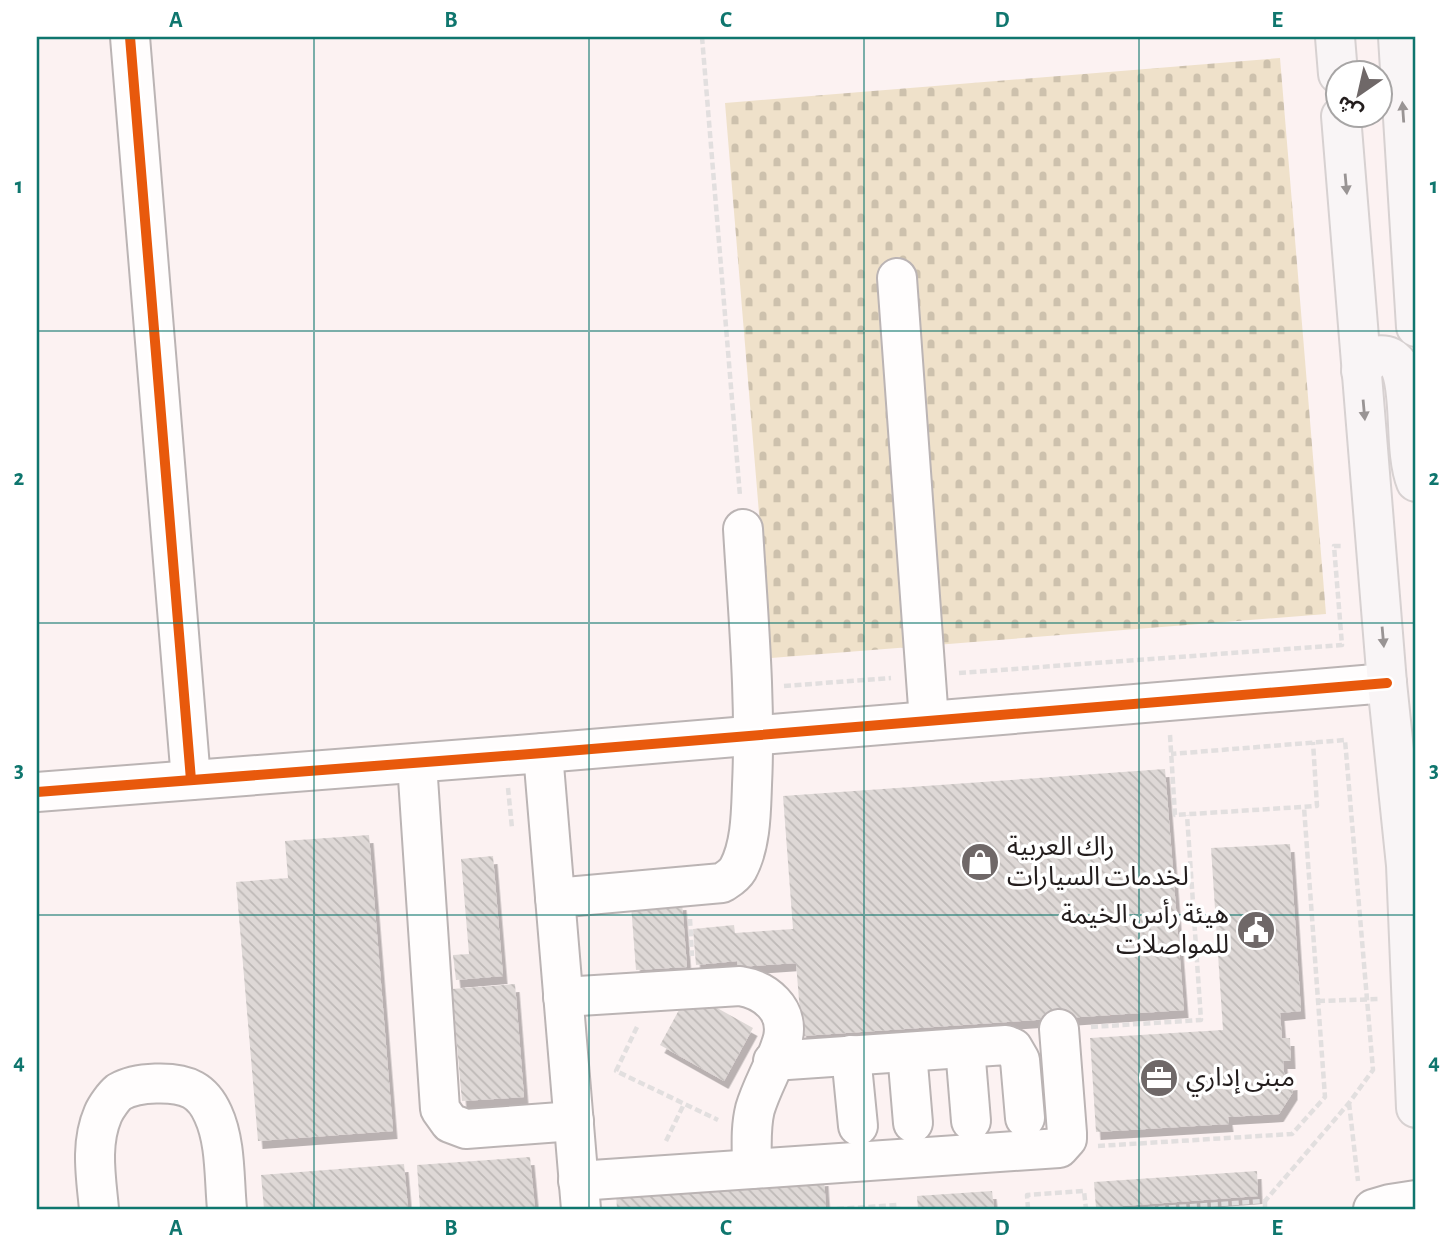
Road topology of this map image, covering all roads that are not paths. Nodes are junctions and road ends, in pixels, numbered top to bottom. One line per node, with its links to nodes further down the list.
1 (130, 37): 16 (street)
2 (1335, 37): 4 (main road)
3 (1398, 37): 7 (main road, one-way to 3)
4 (1337, 60)
5 (1342, 130): 8 (main road, one-way to 8)
6 (897, 278): 12 (street)
7 (1416, 327)
8 (1361, 371): 9 (main road); 11 (main road, one-way to 11)
9 (1416, 482)
10 (743, 529): 13 (street)
11 (1387, 683): 12 (street); 25 (main road)
12 (929, 721): 13 (street)
13 (753, 736): 14 (street); 18 (street)
14 (543, 753): 15 (street); 18 (street)
15 (417, 763): 16 (street); 27 (street)
16 (191, 780): 17 (street)
17 (37, 792)
18 (555, 898): 19 (street)
19 (563, 997): 24 (street); 27 (street)
20 (1059, 1029): 31 (street)
21 (965, 1048): 22 (street); 26 (street); 28 (street)
22 (907, 1052): 23 (street); 29 (street)
23 (852, 1055): 24 (street); 30 (street)
24 (774, 1061): 31 (street)
25 (1416, 1108)
26 (1025, 1118)
27 (573, 1121): 32 (street)
28 (971, 1121)
29 (912, 1124)
30 (858, 1126)
31 (752, 1153): 32 (street)
32 (580, 1195)
33 (1365, 1196): 34 (street)
34 (1416, 1200)
35 (99, 1209): 36 (street)
36 (226, 1209)

